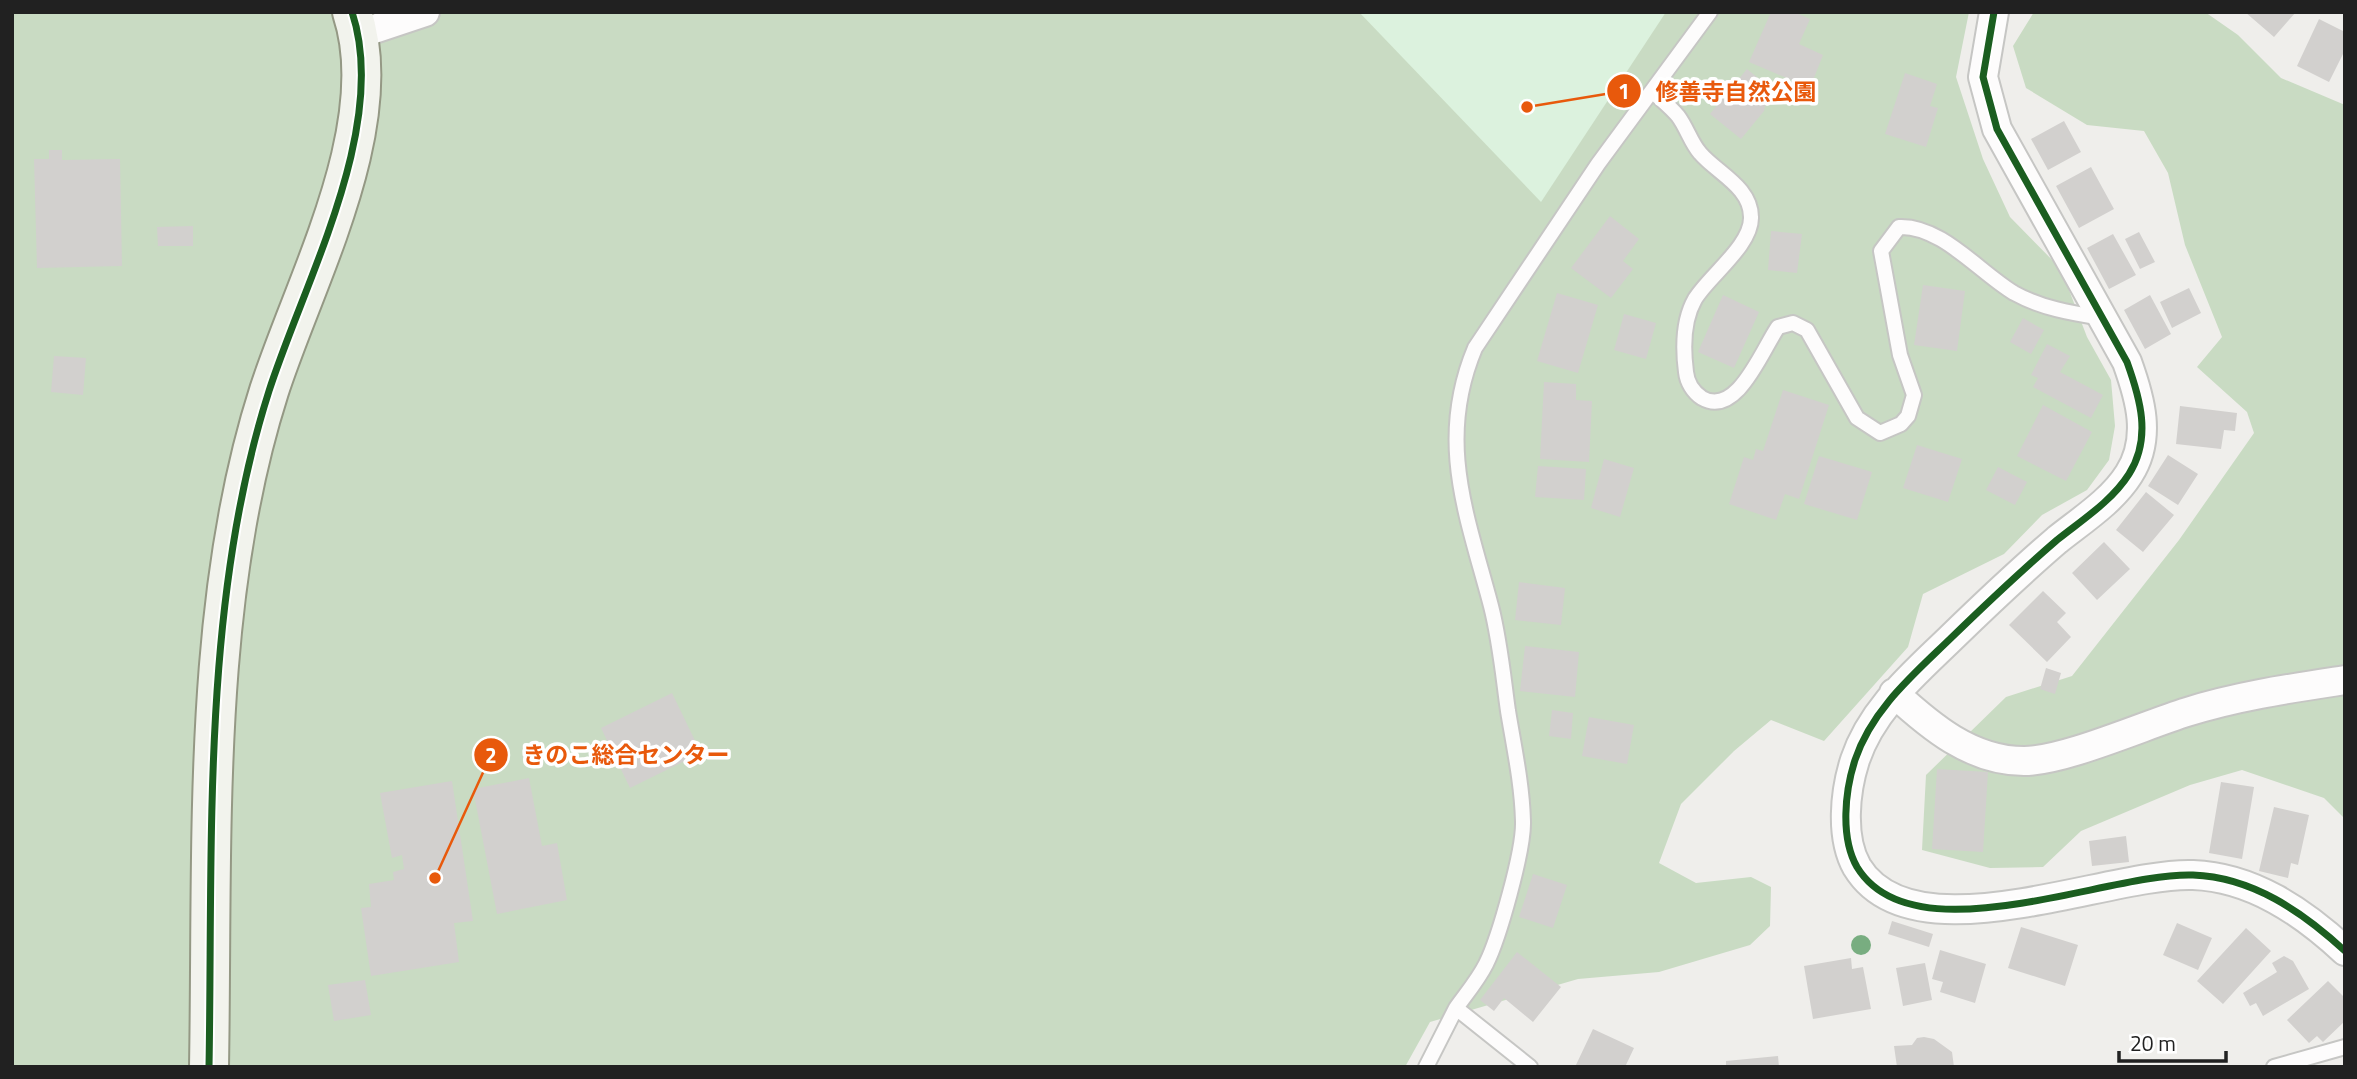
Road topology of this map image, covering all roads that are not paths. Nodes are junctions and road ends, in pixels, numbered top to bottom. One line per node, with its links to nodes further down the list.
1 (425, 12): 4 (street)
2 (1710, 12): 5 (lane)
3 (1994, 12): 6 (street)
4 (355, 23): 12 (street)
5 (1651, 91): 6 (lane); 10 (lane)
6 (2102, 318): 8 (street)
7 (2345, 680): 8 (street)
8 (1894, 693): 9 (street)
9 (2342, 947)
10 (1456, 1008): 13 (lane); 14 (lane)
11 (2345, 1047): 15 (lane)
12 (209, 1067)
13 (1426, 1067)
14 (1530, 1067)
15 (2274, 1067)

